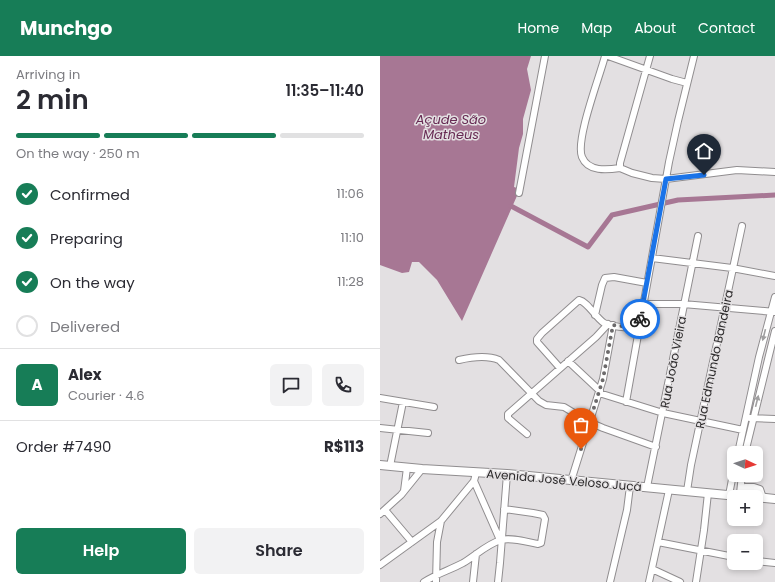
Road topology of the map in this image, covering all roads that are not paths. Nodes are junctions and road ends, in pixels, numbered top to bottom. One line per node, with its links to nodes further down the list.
1 (545, 56): 10 (street)
2 (606, 56): 5 (street); 7 (street)
3 (650, 56): 5 (street)
4 (694, 56): 6 (street)
5 (646, 70): 6 (street); 7 (street)
6 (687, 83): 9 (street)
7 (620, 168): 9 (street)
8 (775, 172): 9 (street)
9 (666, 179): 13 (street)
10 (519, 193)
11 (742, 226): 15 (street, Rua Edmundo Bandeira)
12 (698, 236): 14 (street, Rua João Vieira)
13 (652, 258): 14 (street); 17 (street)
14 (692, 264): 15 (street); 20 (street, Rua João Vieira)
15 (732, 268): 16 (street); 21 (street, Rua Edmundo Bandeira)
16 (775, 276)
17 (647, 283): 19 (street); 23 (street)
18 (775, 297): 22 (street)
19 (644, 304): 20 (street); 25 (street)
20 (683, 304): 21 (street); 37 (street, Rua João Vieira)
21 (724, 307): 22 (street); 41 (street, Rua Edmundo Bandeira)
22 (773, 312): 38 (street, one-way to 38)
23 (595, 315): 24 (street); 30 (street)
24 (610, 325): 25 (street); 29 (street); 31 (street)
25 (638, 328): 35 (street)
26 (775, 331): 27 (street)
27 (772, 350): 38 (street, one-way to 27)
28 (459, 360): 32 (street)
29 (568, 361): 30 (street); 31 (street)
30 (560, 368): 32 (street)
31 (599, 392): 35 (street); 40 (street)
32 (531, 393): 40 (street); 46 (street)
33 (380, 398): 34 (street)
34 (403, 402): 36 (street); 43 (street)
35 (626, 402): 37 (street)
36 (434, 407)
37 (663, 413): 41 (street); 49 (street, Rua João Vieira)
38 (749, 418): 39 (street); 44 (street); 48 (street)
39 (775, 419)
40 (589, 422): 49 (street); 56 (street)
41 (701, 422): 44 (street); 63 (street, Rua Edmundo Bandeira)
42 (380, 428): 43 (street)
43 (397, 430): 45 (street); 51 (street)
44 (743, 430): 47 (street)
45 (428, 433)
46 (527, 434)
47 (740, 446)
48 (745, 446)
49 (656, 447): 58 (street, Rua João Vieira)
50 (380, 466): 51 (main road, Avenida José Veloso Jucá)
51 (390, 466): 52 (main road, Avenida José Veloso Jucá)
52 (407, 468): 53 (main road, Avenida José Veloso Jucá); 62 (street)
53 (422, 470): 55 (main road, Avenida José Veloso Jucá); 62 (street)
54 (507, 474): 55 (main road, Avenida José Veloso Jucá); 56 (main road, Avenida José Veloso Jucá); 68 (street)
55 (475, 477): 70 (street); 71 (street)
56 (571, 481): 57 (main road, Avenida José Veloso Jucá)
57 (630, 486): 58 (main road, Avenida José Veloso Jucá); 86 (street)
58 (647, 488): 59 (main road, Avenida José Veloso Jucá)
59 (669, 490): 63 (main road, Avenida José Veloso Jucá); 73 (street)
60 (743, 490): 61 (street)
61 (760, 490)
62 (404, 491): 69 (street)
63 (687, 491): 64 (main road, Avenida José Veloso Jucá)
64 (708, 493): 65 (main road, Avenida José Veloso Jucá); 74 (street)
65 (727, 495)
66 (763, 498): 67 (main road)
67 (775, 499)
68 (504, 509): 71 (street); 71 (street)
69 (382, 512): 72 (street)
70 (441, 521): 72 (street); 81 (street)
71 (501, 540): 75 (street); 85 (street)
72 (412, 542): 79 (street)
73 (658, 542): 74 (street); 80 (street)
74 (701, 550): 76 (street); 89 (street)
75 (476, 554): 81 (street); 84 (street)
76 (727, 556)
77 (763, 562): 78 (street)
78 (775, 564)
79 (380, 565)
80 (652, 569): 87 (street); 88 (street)
81 (436, 574): 82 (street); 83 (street)
82 (424, 582)
83 (436, 582)
84 (473, 582)
85 (498, 582)
86 (610, 582)
87 (649, 582)
88 (680, 582)
89 (696, 582)

